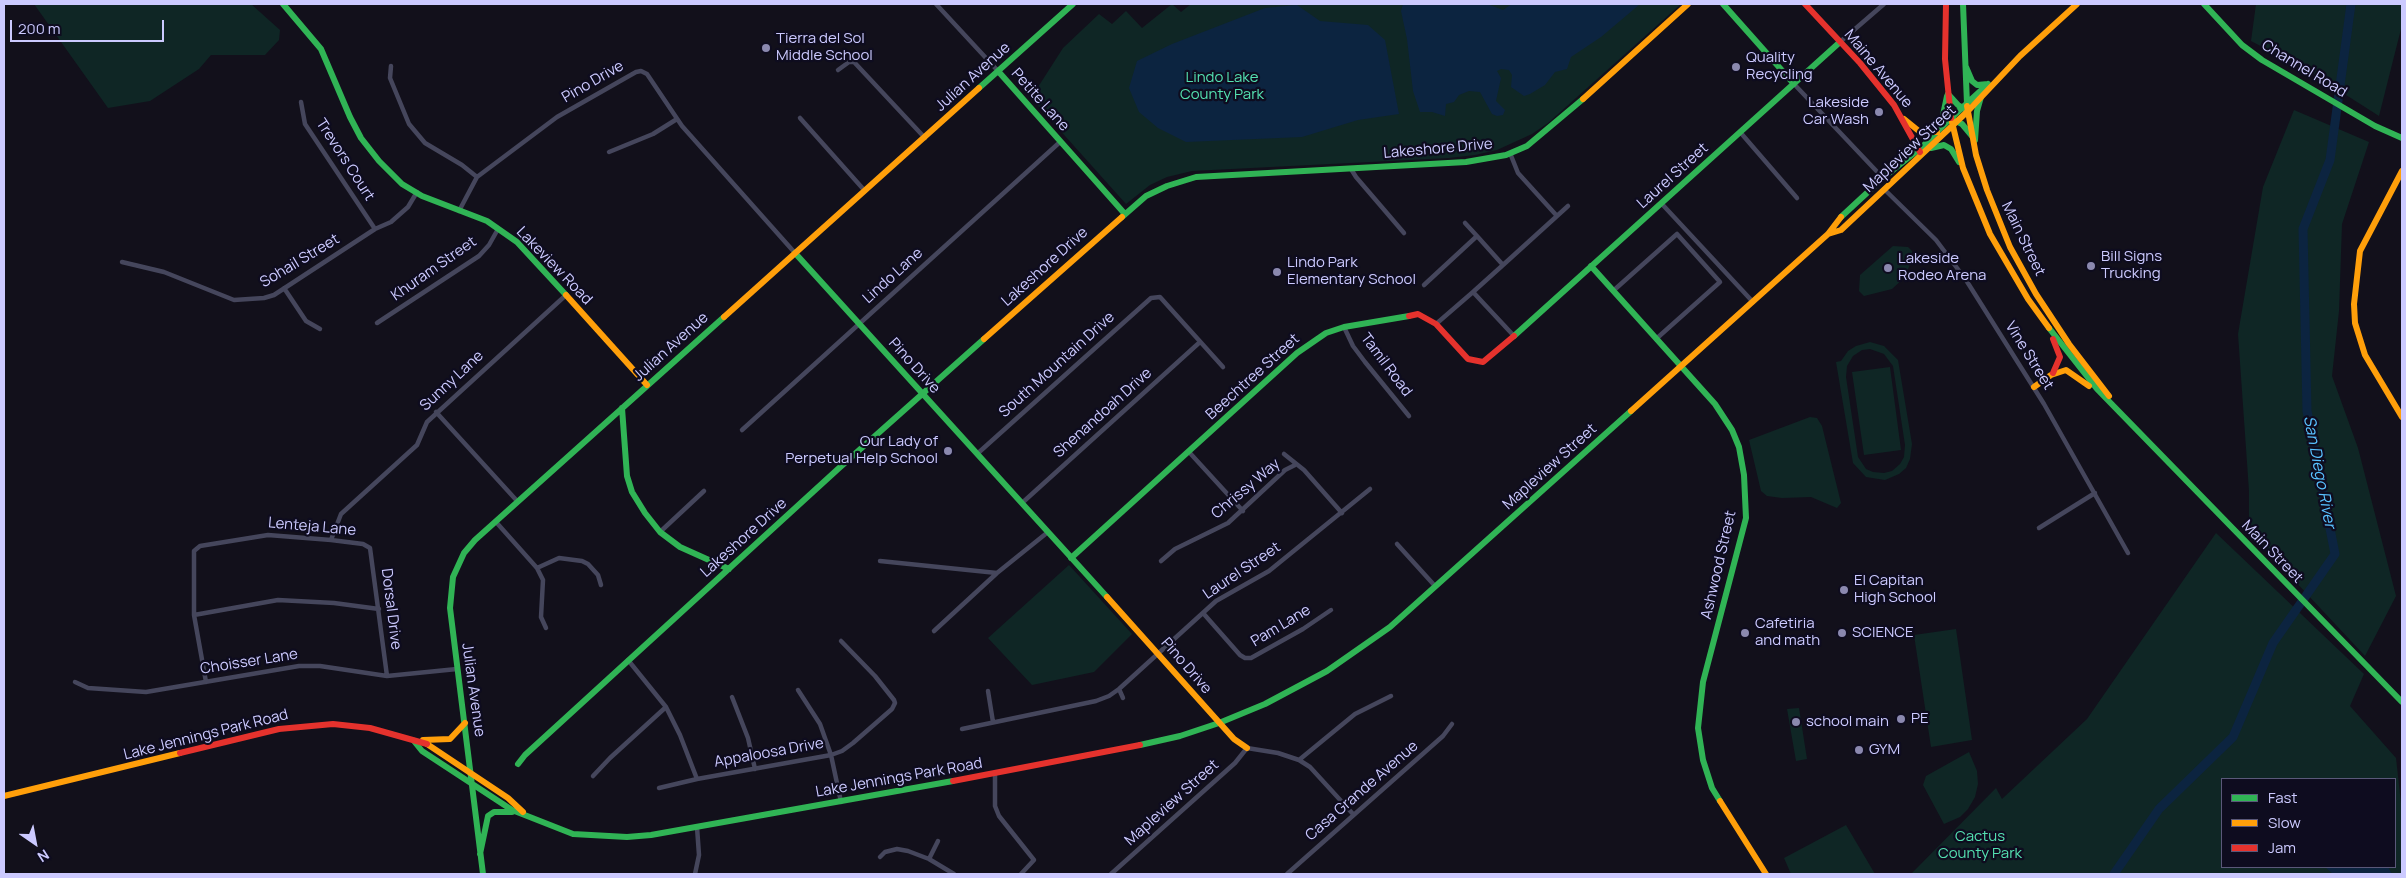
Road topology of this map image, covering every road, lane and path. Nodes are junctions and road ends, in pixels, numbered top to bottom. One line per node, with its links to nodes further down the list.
1 (283, 4): 46 (main road, Lakeview Road)
2 (936, 4): 16 (street, Petite Lane)
3 (1073, 4): 16 (main road, Julian Avenue)
4 (1688, 4): 37 (main road, Lakeshore Drive)
5 (1723, 4): 18 (main road)
6 (1806, 4): 12 (main road, Maine Avenue)
7 (1884, 4): 12 (street, Laurel Street)
8 (1946, 4): 20 (main road, Main Street)
9 (1963, 4): 13 (main road, Main Street)
10 (2077, 4): 17 (main road, Mapleview Street)
11 (2204, 4): 31 (main road, Channel Road)
12 (1840, 42): 18 (main road, Laurel Street); 26 (main road, Maine Avenue)
13 (1964, 60): 19 (main road); 23 (main road, Main Street)
14 (391, 66): 42 (street)
15 (838, 70): 30 (street)
16 (998, 71): 30 (main road, Julian Avenue); 33 (main road, Petite Lane)
17 (2003, 73): 19 (main road, Mapleview Street); 21 (main road, Mapleview Street)
18 (1794, 84): 29 (main road, Laurel Street); 43 (street)
19 (1988, 84): 23 (main road, Mapleview Street)
20 (1948, 94): 23 (main road); 27 (main road, Main Street); 28 (main road)
21 (1981, 97): 23 (main road, Mapleview Street); 32 (main road)
22 (301, 102): 55 (street, Trevors Court)
23 (1966, 108): 27 (main road, Mapleview Street); 32 (main road, Main Street)
24 (800, 118): 45 (street)
25 (677, 119): 36 (street); 42 (street, Pino Drive); 59 (street, Pino Drive)
26 (1904, 119): 28 (main road); 34 (main road, Maine Avenue)
27 (1954, 122): 28 (main road, Mapleview Street); 32 (main road); 35 (main road, Mapleview Street); 39 (main road, Main Street)
28 (1938, 131): 34 (main road, Mapleview Street)
29 (1740, 132): 47 (street); 48 (main road, Laurel Street)
30 (925, 138): 45 (main road, Julian Avenue)
31 (2402, 138)
32 (1974, 140): 89 (main road, Main Street)
33 (1060, 142): 51 (main road, Petite Lane); 70 (street, Lindo Lane)
34 (1918, 148): 38 (main road, Maine Avenue); 43 (main road, Mapleview Street)
35 (1927, 150): 38 (main road, Mapleview Street); 39 (main road)
36 (609, 152)
37 (1510, 153): 40 (main road, Lakeshore Drive); 52 (street)
38 (1921, 156): 44 (main road, Mapleview Street)
39 (1963, 168): 72 (main road, Main Street)
40 (1351, 169): 51 (main road, Lakeshore Drive); 56 (street)
41 (2402, 171): 88 (main road)
42 (477, 177): 50 (street, Pino Drive)
43 (1883, 178): 57 (main road, Mapleview Street)
44 (1885, 190): 57 (main road, Mapleview Street); 83 (street, Vine Street)
45 (865, 191): 59 (main road, Julian Avenue)
46 (417, 192): 50 (main road, Lakeview Road); 55 (street, Sohail Street)
47 (1797, 198)
48 (1662, 203): 62 (main road, Laurel Street); 68 (street)
49 (1568, 206): 52 (street)
50 (458, 211): 54 (main road, Lakeview Road)
51 (1124, 213): 84 (main road, Lakeshore Drive)
52 (1557, 216): 61 (street)
53 (1465, 223): 58 (street)
54 (498, 228): 67 (main road, Lakeview Road); 69 (street, Khuram Street)
55 (375, 229): 64 (street, Sohail Street)
56 (1404, 233)
57 (1828, 234): 68 (main road, Mapleview Street)
58 (1477, 236): 61 (street); 63 (street)
59 (795, 253): 70 (main road, Pino Drive); 82 (main road, Julian Avenue)
60 (122, 262): 64 (street, Sohail Street)
61 (1503, 265): 65 (street)
62 (1591, 266): 66 (main road, Ashwood Street); 75 (main road, Laurel Street)
63 (1424, 285)
64 (284, 288): 74 (street)
65 (1473, 292): 71 (street); 75 (street)
66 (1613, 292): 76 (main road, Ashwood Street); 76 (street)
67 (566, 294): 82 (main road, Lakeview Road); 86 (street, Sunny Lane)
68 (1753, 302): 79 (main road, Mapleview Street)
69 (377, 323)
70 (859, 324): 84 (main road, Pino Drive); 90 (street, Lindo Lane)
71 (1436, 324): 73 (main road, Beechtree Street); 78 (main road, Beechtree Street)
72 (2047, 326): 81 (main road); 89 (main road, Main Street)
73 (1344, 327): 87 (street, Tamil Road); 91 (main road, Beechtree Street)
74 (320, 329)
75 (1514, 336): 78 (main road, Laurel Street)
76 (1656, 339): 79 (main road, Ashwood Street)
77 (1200, 342): 80 (street); 92 (street, South Mountain Drive); 99 (street, Shenandoah Drive)
78 (1477, 362)
79 (1680, 366): 117 (main road, Mapleview Street); 172 (main road, Ashwood Street)
80 (1223, 367)
81 (2051, 375): 83 (main road); 89 (main road)
82 (647, 385): 85 (main road, Julian Avenue)
83 (2034, 387): 97 (street, Vine Street)
84 (922, 394): 92 (main road, Pino Drive); 114 (main road, Lakeshore Drive)
85 (622, 408): 98 (main road, Julian Avenue); 104 (main road)
86 (436, 412): 98 (street); 106 (street, Sunny Lane)
87 (1409, 416)
88 (2402, 417)
89 (2126, 418): 138 (main road, Main Street)
90 (742, 430)
91 (1189, 452): 100 (street); 110 (main road, Beechtree Street)
92 (977, 454): 99 (main road, Pino Drive)
93 (1284, 454): 94 (street)
94 (1295, 465): 100 (street, Chrissy Way); 101 (street)
95 (1370, 489): 101 (street, Laurel Street)
96 (704, 491): 104 (street)
97 (2095, 493): 103 (street); 109 (street, Vine Street)
98 (518, 502): 102 (main road, Julian Avenue)
99 (1022, 502): 105 (main road, Pino Drive)
100 (1243, 511): 112 (street, Chrissy Way)
101 (1342, 513): 120 (street, Laurel Street)
102 (496, 522): 113 (street); 127 (main road, Julian Avenue)
103 (2040, 528)
104 (660, 532): 114 (main road)
105 (1048, 532): 110 (main road, Pino Drive); 115 (street)
106 (331, 540): 108 (street, Lenteja Lane); 121 (street, Lenteja Lane)
107 (1397, 544): 117 (street)
108 (368, 547): 118 (street, Dorsal Drive)
109 (2128, 553)
110 (1071, 558): 125 (main road, Pino Drive)
111 (880, 561): 115 (street)
112 (1161, 561)
113 (537, 568): 116 (street); 122 (street)
114 (729, 569): 126 (main road, Lakeshore Drive)
115 (997, 573): 123 (street)
116 (601, 586)
117 (1435, 586): 137 (main road, Mapleview Street)
118 (379, 609): 121 (street); 128 (street, Dorsal Drive)
119 (1330, 610): 120 (street, Pam Lane)
120 (1204, 613): 125 (street, Laurel Street)
121 (194, 615): 130 (street)
122 (546, 628)
123 (934, 631)
124 (842, 641): 147 (street, Appaloosa Drive)
125 (1158, 653): 132 (street, Laurel Street); 142 (main road, Pino Drive)
126 (628, 660): 139 (street); 149 (main road, Lakeshore Drive)
127 (457, 669): 128 (street, Choisser Lane); 141 (main road, Julian Avenue)
128 (387, 676): 130 (street, Choisser Lane)
129 (75, 682): 130 (street, Choisser Lane)
130 (206, 682)
131 (798, 690): 147 (street)
132 (1119, 690): 136 (street); 140 (street, Laurel Street)
133 (988, 691): 140 (street)
134 (1391, 696): 148 (street)
135 (732, 697): 150 (street)
136 (1122, 698)
137 (1276, 699): 142 (main road, Lake Jennings Park Road)
138 (2402, 702)
139 (666, 707): 153 (street); 154 (street)
140 (993, 722): 144 (street, Laurel Street)
141 (465, 723): 145 (main road); 151 (main road, Julian Avenue)
142 (1219, 723): 146 (main road, Pino Drive); 152 (main road, Lake Jennings Park Road)
143 (1452, 724): 160 (street, Casa Grande Avenue)
144 (962, 729)
145 (414, 741): 151 (main road, Lake Jennings Park Road); 155 (main road, Lake Jennings Park Road); 157 (main road, Lake Jennings Park Road)
146 (1248, 748): 148 (street, Pino Drive); 170 (street, Mapleview Street)
147 (831, 755): 150 (street, Appaloosa Drive); 158 (street)
148 (1299, 760): 160 (street, Pino Drive)
149 (518, 764)
150 (755, 769): 154 (street, Appaloosa Drive)
151 (471, 772): 155 (main road, Julian Avenue); 159 (main road, Lake Jennings Park Road)
152 (995, 773): 158 (main road, Lake Jennings Park Road); 169 (street)
153 (593, 776)
154 (697, 779): 156 (street, Appaloosa Drive)
155 (473, 784): 159 (main road, Lake Jennings Park Road); 163 (main road, Julian Avenue)
156 (659, 788)
157 (4, 796)
158 (841, 802): 161 (main road, Lake Jennings Park Road)
159 (523, 813): 161 (main road, Lake Jennings Park Road); 163 (main road)
160 (1352, 814): 171 (street, Casa Grande Avenue)
161 (697, 827): 167 (street)
162 (938, 840): 165 (street)
163 (480, 854): 166 (main road, Julian Avenue)
164 (880, 857): 165 (street)
165 (929, 859): 168 (street)
166 (483, 874)
167 (695, 874)
168 (954, 874)
169 (1021, 874)
170 (1111, 874)
171 (1286, 874)
172 (1766, 874)

